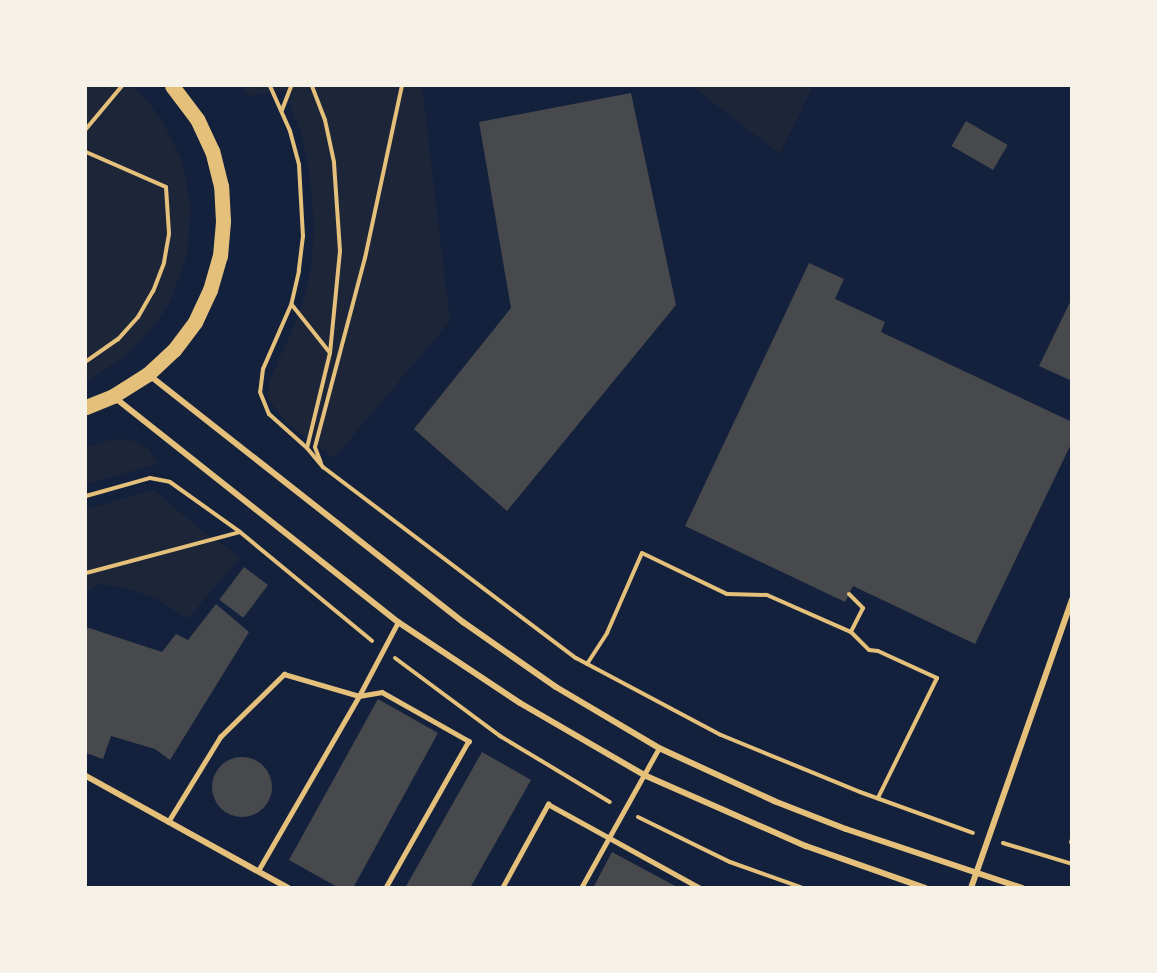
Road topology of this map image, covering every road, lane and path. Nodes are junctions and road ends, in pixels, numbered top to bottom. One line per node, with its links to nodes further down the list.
1 (122, 86): 8 (path)
2 (172, 86): 13 (main road)
3 (270, 86): 7 (path)
4 (291, 86): 7 (path)
5 (312, 86): 11 (path)
6 (402, 86): 17 (path)
7 (282, 111): 10 (path)
8 (86, 129)
9 (86, 152): 12 (path)
10 (291, 305): 11 (path); 16 (path)
11 (330, 353): 16 (path)
12 (86, 361)
13 (148, 374): 14 (main road); 28 (street)
14 (113, 396): 15 (main road); 23 (street)
15 (86, 407)
16 (307, 448): 17 (path)
17 (322, 467): 26 (path)
18 (86, 496): 19 (path)
19 (240, 532): 20 (path); 25 (path)
20 (86, 573)
21 (849, 594): 24 (path)
22 (1071, 599): 35 (street)
23 (398, 622): 25 (lane); 29 (street)
24 (851, 632): 26 (path); 31 (path)
25 (382, 649): 27 (lane); 32 (path)
26 (587, 664): 31 (path)
27 (359, 696): 33 (lane); 37 (lane); 41 (lane)
28 (659, 748): 29 (lane); 38 (street)
29 (644, 775): 32 (lane); 46 (street)
30 (86, 776): 33 (street)
31 (878, 798): 35 (path)
32 (624, 810): 34 (lane); 39 (path)
33 (168, 822): 37 (street)
34 (608, 838): 42 (lane); 43 (lane); 44 (lane)
35 (989, 838): 36 (path); 38 (street)
36 (1071, 864)
37 (258, 871): 40 (street)
38 (976, 872): 47 (street); 48 (street)
39 (793, 886): 45 (path)
40 (288, 888)
41 (386, 888)
42 (502, 888)
43 (581, 888)
44 (700, 888)
45 (803, 888)
46 (925, 888)
47 (971, 888)
48 (1022, 888)

